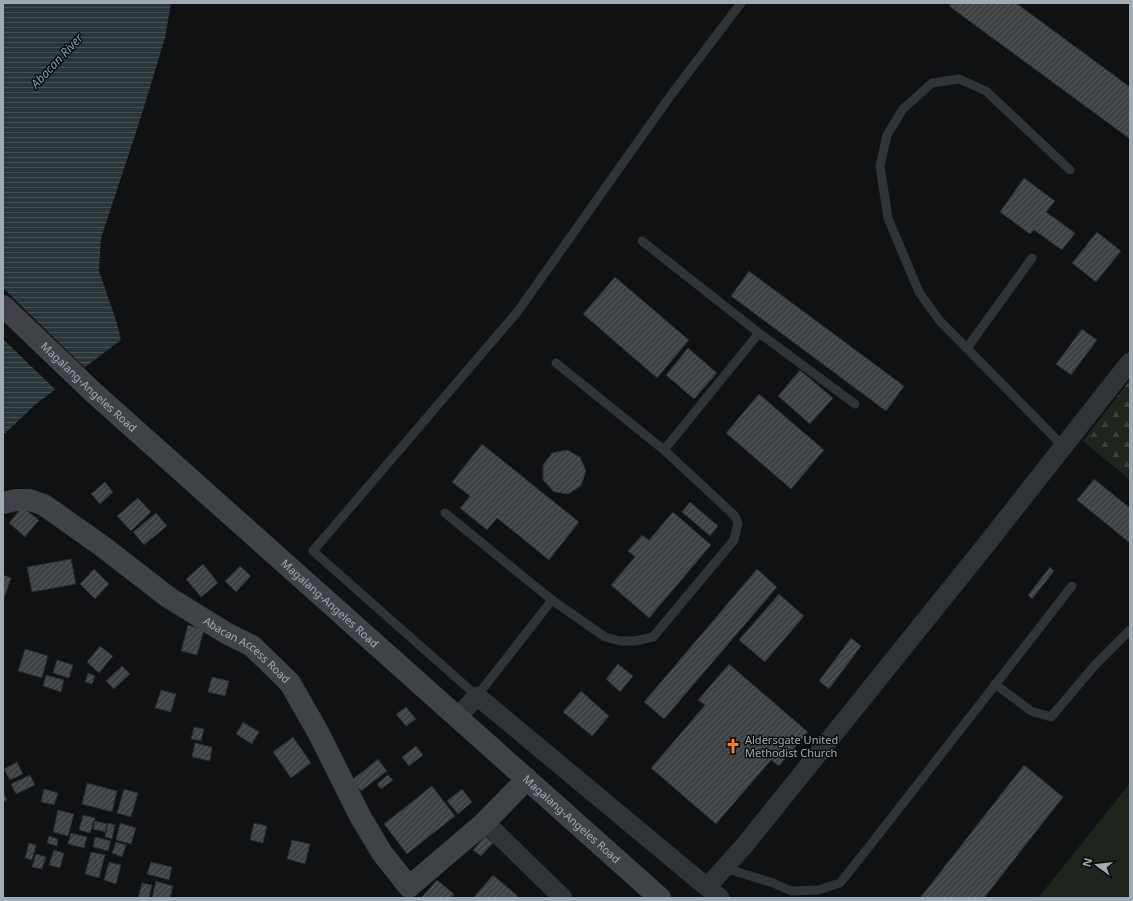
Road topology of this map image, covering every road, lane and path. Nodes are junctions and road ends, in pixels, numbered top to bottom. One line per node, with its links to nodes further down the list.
1 (741, 3): 19 (lane)
2 (1070, 170): 7 (lane)
3 (642, 241): 6 (lane)
4 (1032, 258): 7 (lane)
5 (3, 306): 20 (main road, Magalang-Angeles Road)
6 (759, 333): 10 (lane); 12 (lane)
7 (967, 348): 11 (lane)
8 (1130, 362): 11 (street)
9 (556, 363): 12 (lane)
10 (855, 404)
11 (1064, 446): 23 (street)
12 (664, 450): 16 (lane)
13 (3, 503): 24 (main road, Abacan Access Road)
14 (445, 513): 16 (lane)
15 (1072, 586): 18 (lane)
16 (552, 600): 19 (lane)
17 (1130, 630): 18 (lane)
18 (996, 684): 23 (lane)
19 (477, 696): 20 (street); 25 (street)
20 (458, 716): 21 (main road, Magalang-Angeles Road)
21 (527, 779): 22 (main road); 27 (main road, Magalang-Angeles Road)
22 (484, 822): 24 (main road); 26 (street)
23 (725, 868): 25 (street)
24 (406, 892)
25 (713, 892)
26 (557, 896)
27 (660, 898)

